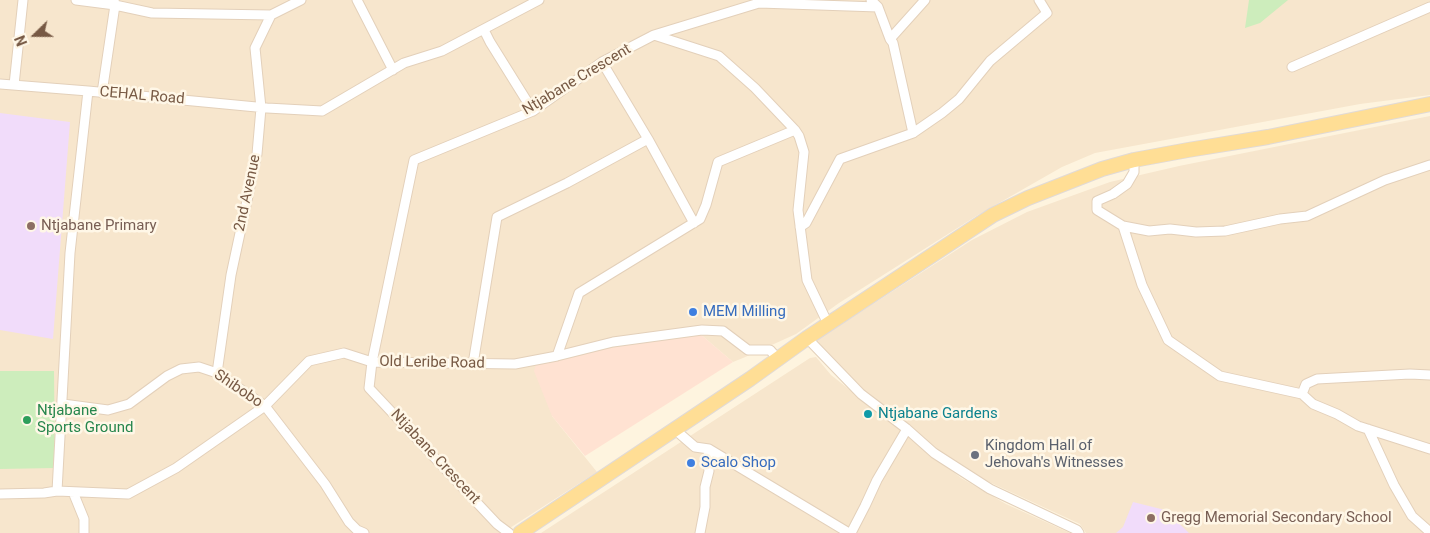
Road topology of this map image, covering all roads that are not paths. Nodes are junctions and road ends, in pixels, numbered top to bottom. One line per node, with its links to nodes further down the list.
1 (23, 0): 19 (street)
2 (76, 0): 8 (street)
3 (301, 0): 11 (street)
4 (357, 0): 17 (street)
5 (539, 0): 12 (street, CEHAL Road)
6 (925, 0): 14 (street)
7 (1039, 0): 26 (street)
8 (115, 2): 11 (street); 21 (street)
9 (874, 3): 13 (street, Ntjabane Crescent); 14 (street)
10 (1430, 7): 16 (street)
11 (271, 15): 23 (street, 2nd Avenue)
12 (484, 30): 17 (street, CEHAL Road); 24 (street)
13 (654, 35): 15 (street, Ntjabane Crescent); 25 (street)
14 (890, 39): 26 (street)
15 (602, 62): 24 (street, Ntjabane Crescent); 27 (street)
16 (1292, 67)
17 (393, 70): 23 (street, CEHAL Road)
18 (0, 84): 19 (street, CEHAL Road)
19 (14, 85): 20 (street, CEHAL Road)
20 (88, 91): 21 (street, CEHAL Road); 42 (street, CEHAL Road)
21 (102, 93): 23 (street, CEHAL Road)
22 (1430, 104): 28 (main road)
23 (262, 108): 39 (street, 2nd Avenue)
24 (533, 111): 37 (street, Ntjabane Crescent)
25 (795, 130): 30 (street); 32 (street)
26 (913, 133): 32 (street)
27 (648, 139): 30 (street); 38 (street)
28 (1134, 160): 31 (street); 33 (main road)
29 (1430, 165): 31 (street)
30 (694, 223): 35 (street)
31 (1123, 226): 41 (street)
32 (800, 227): 33 (street)
33 (828, 324): 34 (main road)
34 (807, 338): 36 (main road); 45 (street)
35 (558, 356): 36 (street, Old Leribe Road); 38 (street, Old Leribe Road)
36 (778, 358): 44 (main road)
37 (372, 362): 38 (street, Old Leribe Road); 43 (street, Old Leribe Road); 55 (street, Ntjabane Crescent)
38 (472, 364)
39 (217, 373): 42 (street, Shibobo); 43 (street, Shibobo)
40 (1430, 375): 41 (street)
41 (1302, 394): 46 (street)
42 (63, 404): 49 (street, CEHAL Road)
43 (265, 406): 50 (street, Old Leribe Road); 54 (street, Shibobo)
44 (676, 428): 47 (street); 56 (main road)
45 (907, 429): 58 (street); 59 (street)
46 (1368, 429): 48 (street); 52 (street)
47 (709, 449): 57 (street); 58 (street)
48 (1430, 450)
49 (57, 491): 50 (street, Old Leribe Road); 51 (street, Old Leribe Road)
50 (74, 492): 53 (street)
51 (0, 494)
52 (1430, 532)
53 (84, 533)
54 (364, 533)
55 (509, 533)
56 (520, 533)
57 (700, 533)
58 (850, 533)
59 (1079, 533)

